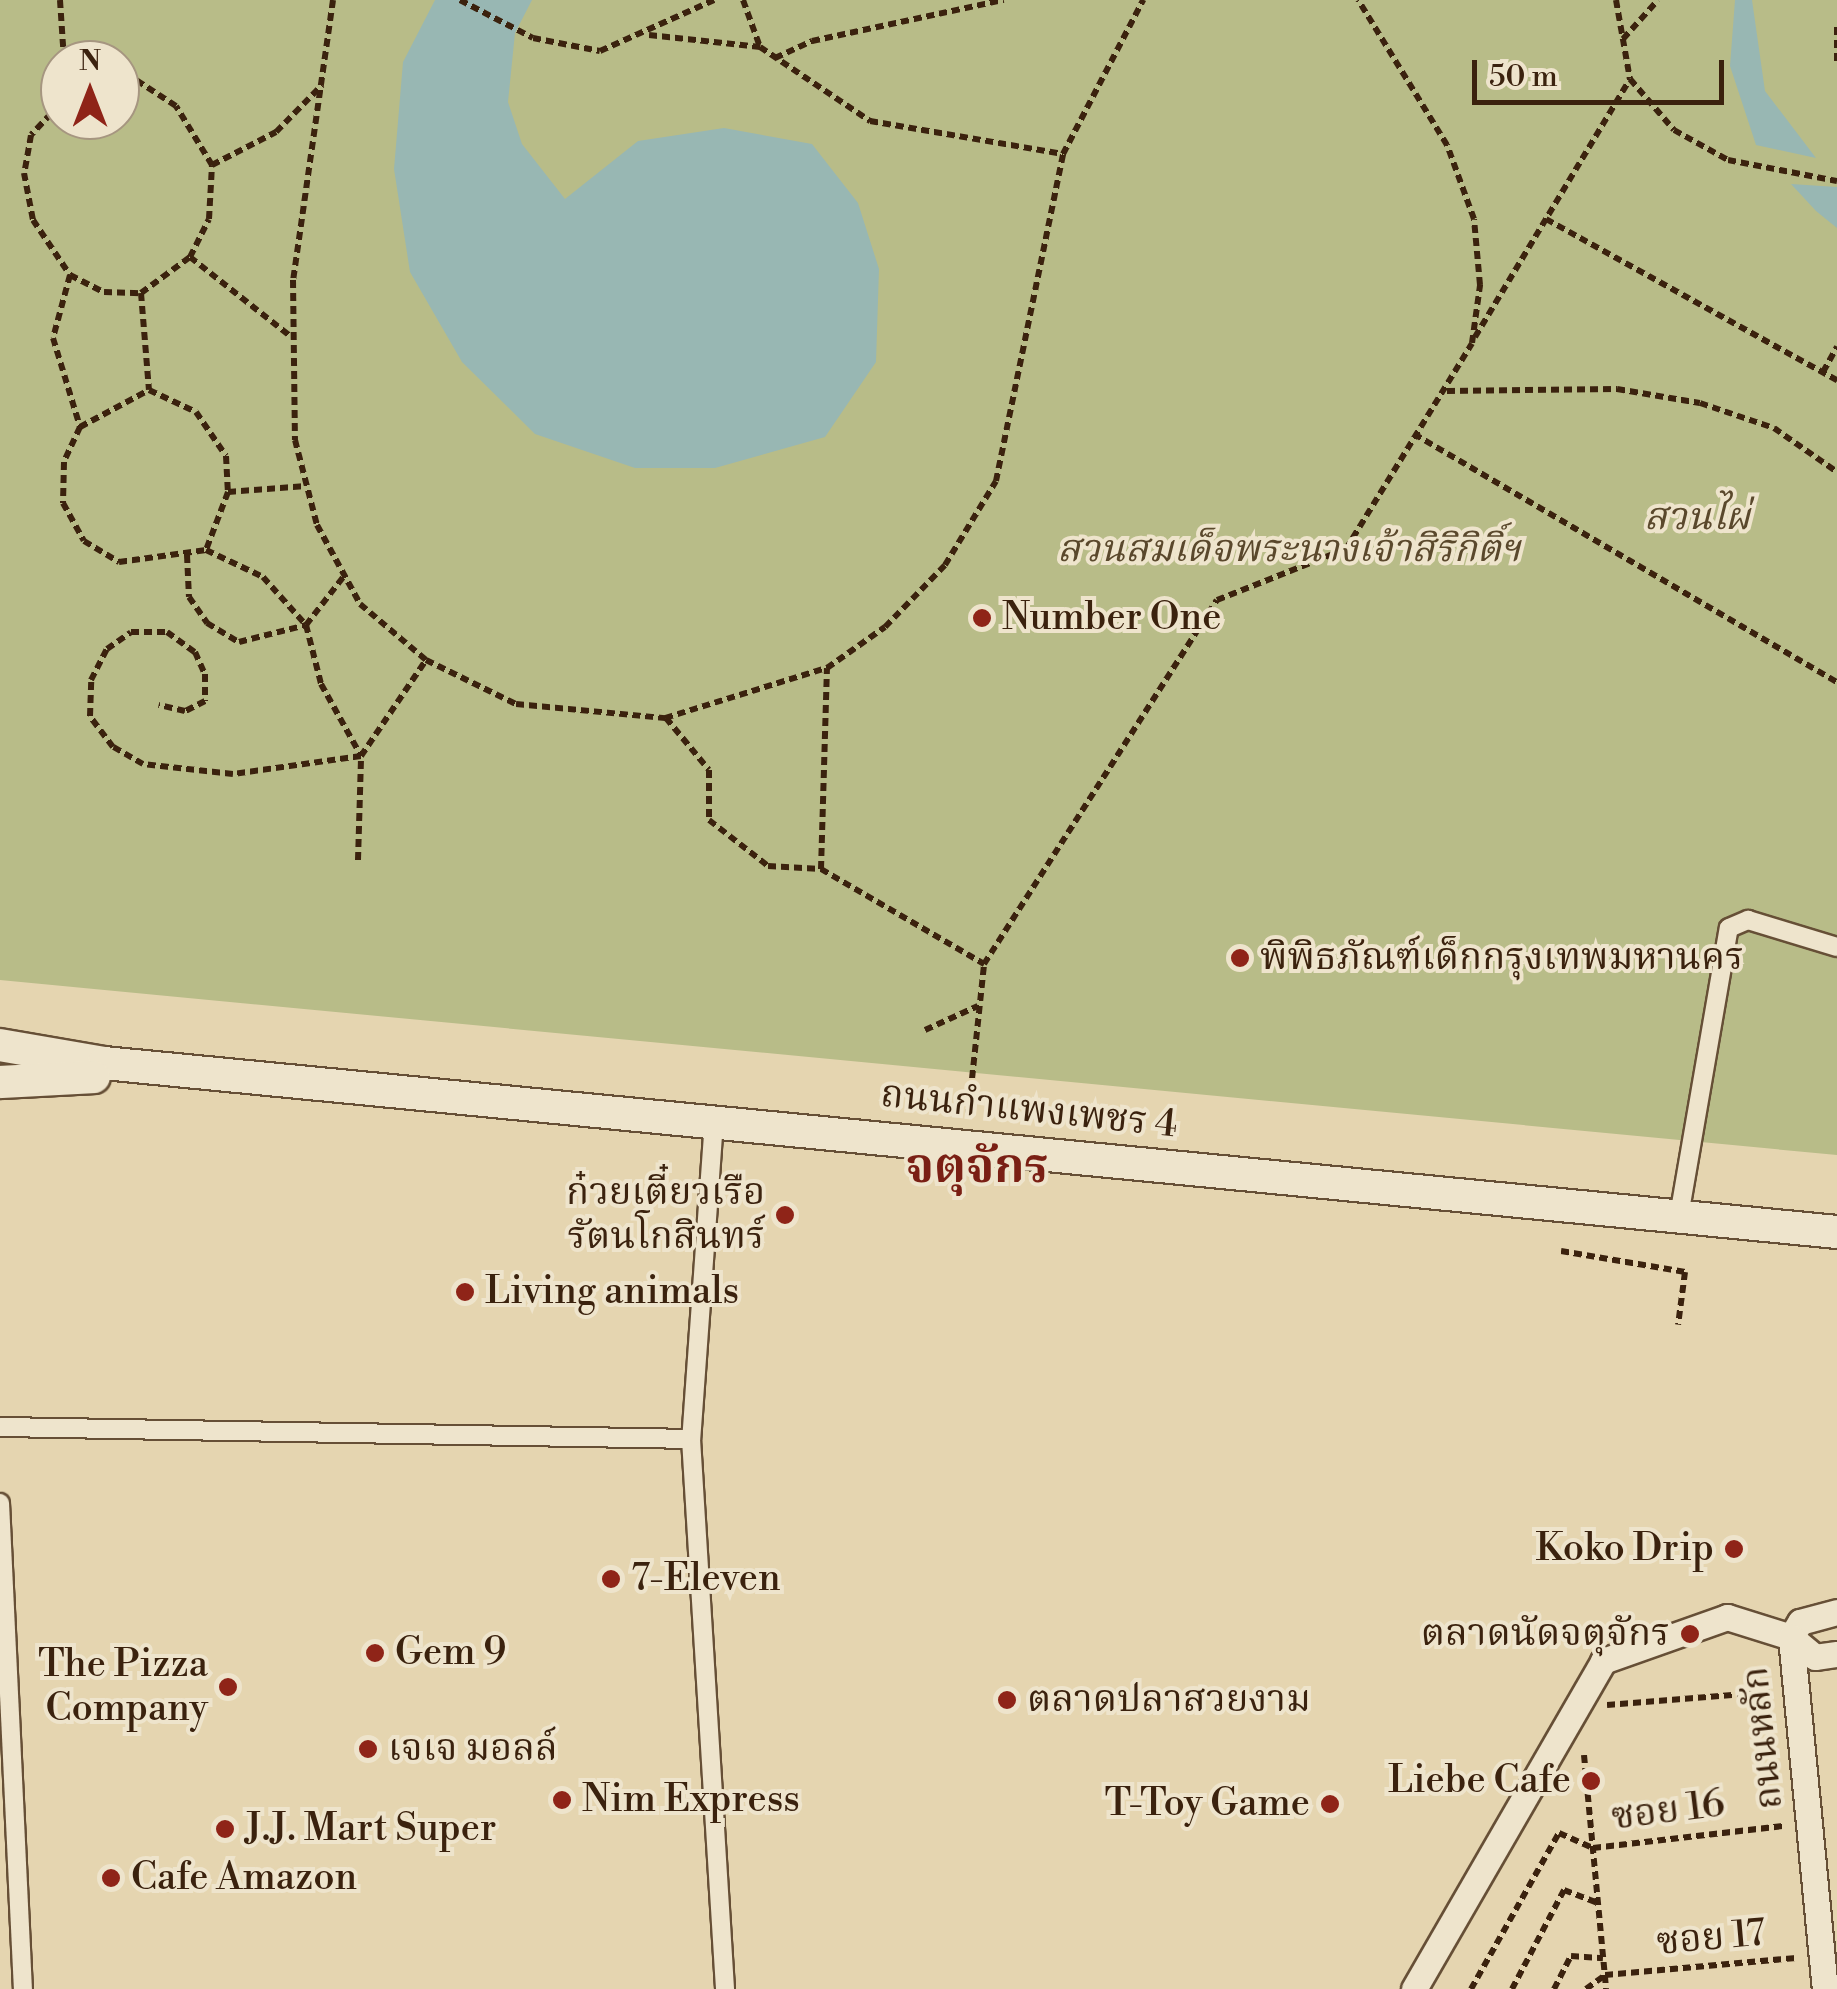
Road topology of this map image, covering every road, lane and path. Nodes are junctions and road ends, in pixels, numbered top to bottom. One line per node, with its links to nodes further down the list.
1 (60, 0): 13 (path)
2 (332, 0): 20 (path)
3 (460, 0): 12 (path)
4 (714, 0): 12 (path)
5 (743, 0): 15 (path)
6 (1004, 0): 16 (path)
7 (1143, 0): 22 (path)
8 (1358, 0): 30 (path)
9 (1616, 0): 14 (path)
10 (1658, 0): 14 (path)
11 (1837, 27): 17 (path)
12 (648, 35): 15 (path)
13 (63, 40)
14 (1622, 40): 18 (path)
15 (760, 47): 16 (path)
16 (775, 58): 22 (path)
17 (1837, 63)
18 (1630, 79): 24 (path); 25 (path)
19 (140, 83): 23 (path)
20 (323, 84): 23 (path); 29 (path)
21 (40, 125): 27 (path)
22 (1063, 154): 46 (path)
23 (212, 165): 26 (path)
24 (1837, 181)
25 (1546, 219): 30 (path); 32 (path)
26 (190, 257): 28 (path); 29 (path)
27 (70, 276): 28 (path); 36 (path)
28 (141, 293): 34 (path)
29 (291, 337): 39 (path)
30 (1472, 343): 35 (path)
31 (1837, 347): 32 (path)
32 (1823, 372): 33 (path)
33 (1837, 380)
34 (149, 390): 36 (path); 40 (path)
35 (1447, 391): 37 (path); 38 (path)
36 (80, 427): 42 (path)
37 (1414, 434): 47 (path); 54 (path)
38 (1837, 472)
39 (307, 486): 40 (path); 43 (path)
40 (228, 492): 41 (path)
41 (206, 550): 42 (path); 44 (path)
42 (187, 555): 44 (path)
43 (344, 576): 44 (path); 45 (path)
44 (306, 624): 50 (path)
45 (426, 660): 49 (path); 50 (path)
46 (827, 668): 49 (path); 52 (path)
47 (1837, 682)
48 (159, 705): 50 (path)
49 (665, 718): 52 (path)
50 (360, 756): 51 (path)
51 (358, 860)
52 (821, 869): 54 (path)
53 (1837, 947): 62 (lane)
54 (984, 964): 55 (path)
55 (980, 1006): 56 (path); 61 (path)
56 (925, 1030)
57 (0, 1045): 58 (street, ถนนกำแพงเพชร 4)
58 (213, 1073): 59 (street, ถนนกำแพงเพชร 4); 60 (street, ถนนกำแพงเพชร 4)
59 (0, 1082)
60 (714, 1120): 61 (street, ถนนกำแพงเพชร 4); 67 (lane)
61 (965, 1143): 62 (street, ถนนกำแพงเพชร 4)
62 (1679, 1216): 63 (street, ถนนกำแพงเพชร 4)
63 (1837, 1232)
64 (1562, 1251): 65 (path)
65 (1678, 1324)
66 (0, 1427): 67 (lane)
67 (692, 1438): 83 (lane)
68 (0, 1503): 69 (lane)
69 (2, 1603): 82 (lane)
70 (1837, 1612): 71 (street)
71 (1791, 1637): 72 (street); 73 (street, ถนนหลัก); 74 (street, ถนนหลัก)
72 (1837, 1654)
73 (1796, 1691): 74 (path); 76 (street, ถนนหลัก)
74 (1584, 1694): 75 (street, ถนนหลัก)
75 (1562, 1731): 77 (path); 84 (street, ถนนหลัก)
76 (1808, 1823): 77 (path, ซอย 16); 79 (street, ถนนหลัก)
77 (1593, 1848): 78 (path); 85 (path, ซอย 16)
78 (1598, 1904): 80 (path); 86 (path)
79 (1822, 1956): 81 (path, ซอย 17); 90 (street, ถนนหลัก)
80 (1603, 1958): 81 (path); 87 (path)
81 (1605, 1975): 88 (path); 89 (path)
82 (23, 1989)
83 (725, 1989)
84 (1414, 1989)
85 (1470, 1989)
86 (1512, 1989)
87 (1554, 1989)
88 (1586, 1989)
89 (1606, 1989)
90 (1824, 1989)

